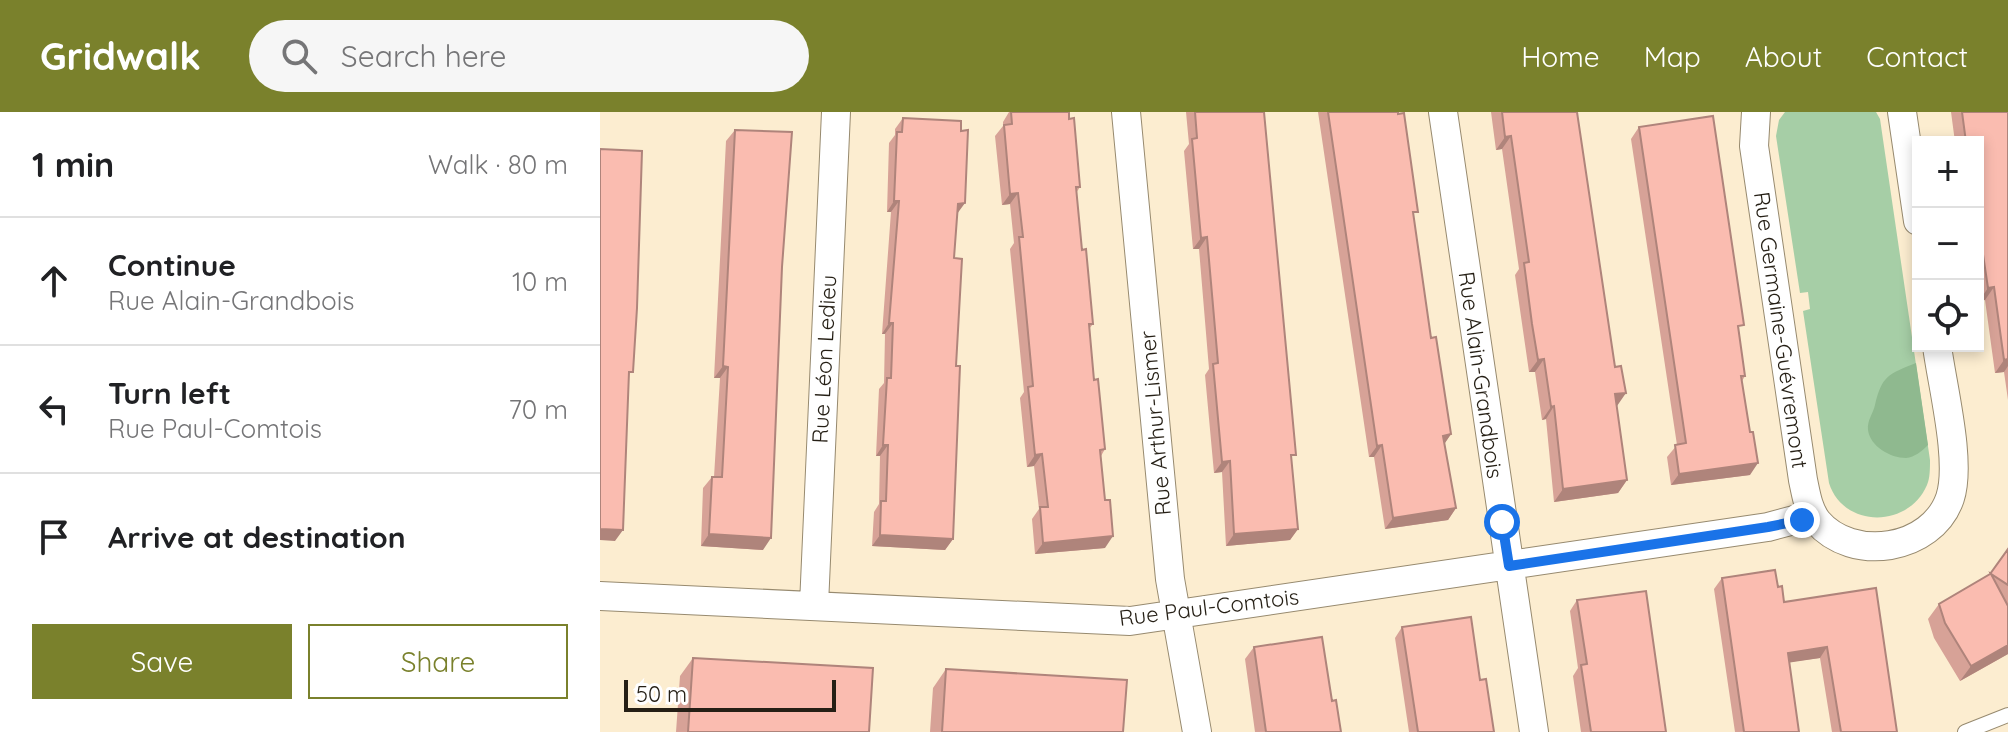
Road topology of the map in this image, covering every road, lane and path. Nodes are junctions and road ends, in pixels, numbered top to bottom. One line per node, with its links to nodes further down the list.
1 (836, 112): 11 (street, Rue Léon Ledieu)
2 (1126, 112): 12 (street, Rue Arthur-Lismer)
3 (1443, 112): 9 (street, Rue Alain-Grandbois)
4 (1756, 112): 8 (street, Rue Germaine-Guévremont)
5 (1902, 112): 6 (street)
6 (1916, 208)
7 (1938, 352): 8 (street)
8 (1813, 515): 9 (street, Rue Paul-Comtois)
9 (1509, 566): 12 (street, Rue Paul-Comtois); 15 (street, Rue Alain-Grandbois)
10 (600, 596): 11 (street, Rue Paul-Comtois)
11 (814, 605): 12 (street, Rue Paul-Comtois)
12 (1176, 615): 14 (street, Rue Arthur-Lismer)
13 (2008, 715): 16 (lane)
14 (1197, 732)
15 (1534, 732)
16 (1965, 732)

